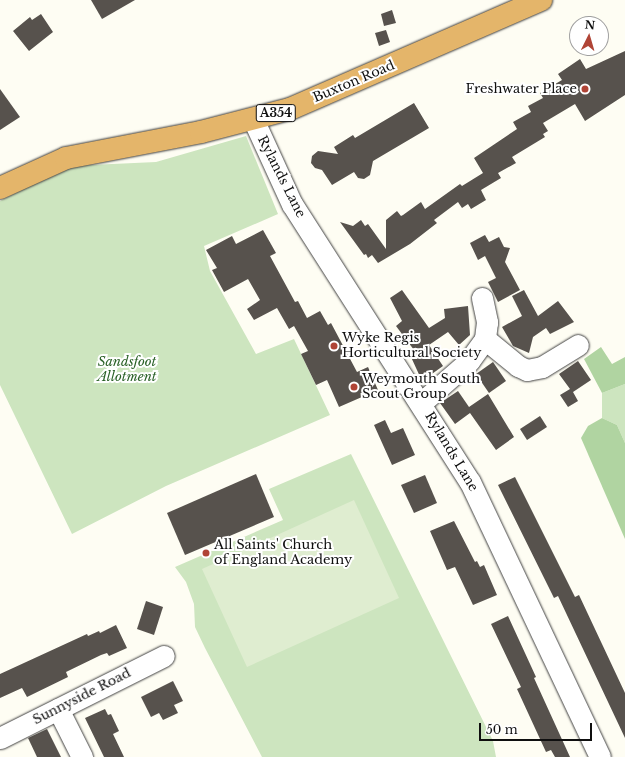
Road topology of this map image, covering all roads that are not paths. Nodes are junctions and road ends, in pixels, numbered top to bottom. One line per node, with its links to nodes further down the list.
1 (535, 1): 2 (highway, Buxton Road / A354)
2 (253, 119): 3 (highway, Buxton Road / A354); 7 (street, Rylands Lane)
3 (0, 188)
4 (482, 298): 5 (street)
5 (485, 339): 6 (street); 7 (street)
6 (578, 345)
7 (421, 403): 12 (street, Rylands Lane)
8 (164, 656): 9 (street, Sunnyside Road)
9 (58, 709): 10 (street, Sunnyside Road); 11 (street)
10 (0, 738)
11 (82, 757)
12 (600, 757)

